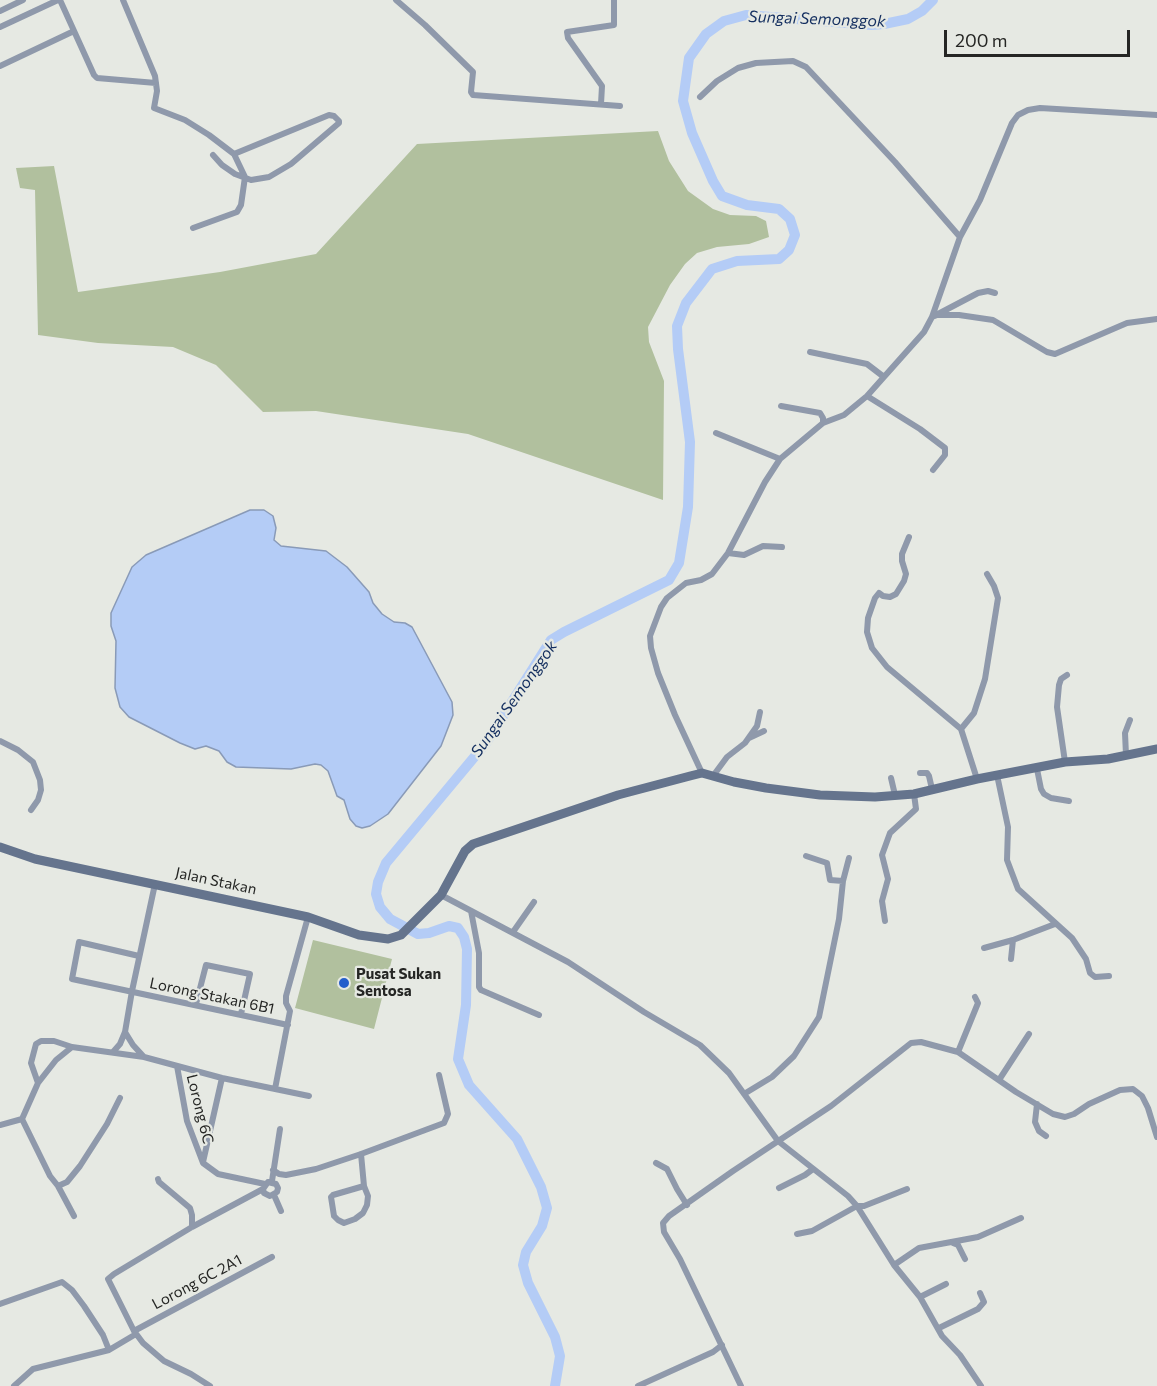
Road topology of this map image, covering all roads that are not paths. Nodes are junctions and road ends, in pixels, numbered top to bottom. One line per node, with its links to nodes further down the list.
1 (23, 0): 6 (street)
2 (56, 0): 7 (street); 8 (street)
3 (123, 0): 10 (street)
4 (396, 0): 12 (street)
5 (614, 0): 12 (street)
6 (0, 11)
7 (0, 27)
8 (74, 31): 9 (street); 10 (street)
9 (0, 66)
10 (156, 83): 15 (street)
11 (700, 97): 19 (street)
12 (601, 104): 13 (street)
13 (620, 106)
14 (1157, 115): 19 (street)
15 (234, 154): 17 (street); 17 (street)
16 (213, 155): 17 (street)
17 (245, 177): 18 (street)
18 (193, 228)
19 (960, 237): 21 (street)
20 (994, 293): 21 (street)
21 (935, 316): 22 (street); 24 (street)
22 (1157, 319)
23 (810, 351): 24 (street)
24 (884, 377): 25 (street)
25 (867, 396): 27 (street); 30 (street)
26 (781, 406): 27 (street)
27 (823, 423): 29 (street)
28 (716, 433): 29 (street)
29 (780, 459): 33 (street)
30 (933, 470)
31 (909, 537): 38 (street)
32 (782, 547): 33 (street)
33 (728, 553): 46 (street)
34 (987, 574): 38 (street)
35 (1067, 675): 44 (street)
36 (759, 712): 40 (street)
37 (1130, 720): 43 (street)
38 (961, 729): 51 (street)
39 (764, 731): 40 (street)
40 (749, 738): 49 (street)
41 (0, 741): 56 (street)
42 (1157, 749): 43 (main road)
43 (1126, 756): 44 (main road)
44 (1065, 762): 45 (main road)
45 (1037, 768): 48 (main road); 55 (street)
46 (702, 773): 49 (main road); 62 (main road, Jalan Stakan)
47 (920, 773): 52 (street)
48 (997, 775): 51 (main road); 67 (street)
49 (713, 777): 54 (main road)
50 (891, 778): 54 (street)
51 (977, 779): 52 (main road)
52 (932, 789): 53 (main road)
53 (914, 794): 54 (main road); 66 (street)
54 (895, 795)
55 (1069, 801)
56 (31, 810)
57 (0, 847): 61 (main road, Jalan Stakan)
58 (806, 856): 60 (street)
59 (849, 858): 60 (street)
60 (843, 881): 92 (street)
61 (155, 884): 65 (main road, Jalan Stakan); 71 (street)
62 (441, 895): 64 (street); 65 (main road, Jalan Stakan)
63 (534, 902): 68 (street)
64 (471, 911): 68 (street); 78 (street)
65 (308, 917): 79 (street)
66 (885, 921)
67 (1055, 924): 69 (street); 73 (street)
68 (513, 932): 92 (street)
69 (1013, 940): 70 (street); 72 (street)
70 (984, 948)
71 (139, 956): 74 (street); 74 (street, Lorong Stakan 6B1)
72 (1011, 959)
73 (1109, 976)
74 (132, 991): 76 (street, Lorong Stakan 6B1); 80 (street)
75 (975, 997): 84 (street)
76 (196, 1004): 77 (street, Lorong Stakan 6B1); 77 (street)
77 (241, 1014): 79 (street, Lorong Stakan 6B1)
78 (539, 1015)
79 (288, 1025): 91 (street)
80 (125, 1032): 83 (street); 85 (street)
81 (1029, 1034): 89 (street)
82 (72, 1047): 83 (street); 90 (street); 90 (street)
83 (114, 1052): 85 (street)
84 (958, 1052): 89 (street); 101 (street)
85 (144, 1057): 86 (street)
86 (177, 1066): 88 (street); 103 (street, Lorong 6C)
87 (439, 1075): 102 (street)
88 (222, 1078): 91 (street); 103 (street)
89 (999, 1080): 95 (street)
90 (38, 1083): 96 (street)
91 (275, 1089): 93 (street)
92 (744, 1094): 101 (street)
93 (309, 1096)
94 (120, 1098): 109 (street)
95 (1037, 1104): 99 (street); 100 (street)
96 (22, 1119): 97 (street); 109 (street)
97 (0, 1125)
98 (280, 1129): 106 (street)
99 (1046, 1136)
100 (1157, 1137)
101 (778, 1141): 105 (street); 114 (street)
102 (360, 1154): 106 (street); 110 (street)
103 (203, 1163): 108 (street, Lorong 6C)
104 (656, 1164): 114 (street)
105 (813, 1169): 111 (street); 115 (street)
106 (273, 1170): 108 (street)
107 (158, 1179): 119 (street)
108 (266, 1185): 113 (street); 113 (street); 119 (street)
109 (58, 1186): 117 (street)
110 (364, 1186): 110 (street)
111 (779, 1188)
112 (907, 1189): 115 (street)
113 (274, 1196): 116 (street)
114 (687, 1204): 131 (street)
115 (857, 1206): 120 (street); 124 (street)
116 (281, 1211)
117 (74, 1216)
118 (1021, 1218): 121 (street)
119 (192, 1227): 130 (street)
120 (797, 1234)
121 (953, 1243): 123 (street); 124 (street)
122 (272, 1257): 130 (street, Lorong 6C 2A1)
123 (965, 1259)
124 (894, 1265): 127 (street)
125 (946, 1284): 127 (street)
126 (980, 1293): 129 (street)
127 (920, 1297): 129 (street)
128 (0, 1304): 132 (street)
129 (939, 1328): 137 (street)
130 (135, 1332): 132 (street, Lorong 6C 2A1); 134 (street)
131 (722, 1345): 135 (street); 136 (street)
132 (109, 1350): 133 (street, Lorong 6C 2A1)
133 (14, 1386)
134 (210, 1386)
135 (638, 1386)
136 (741, 1386)
137 (981, 1386)

